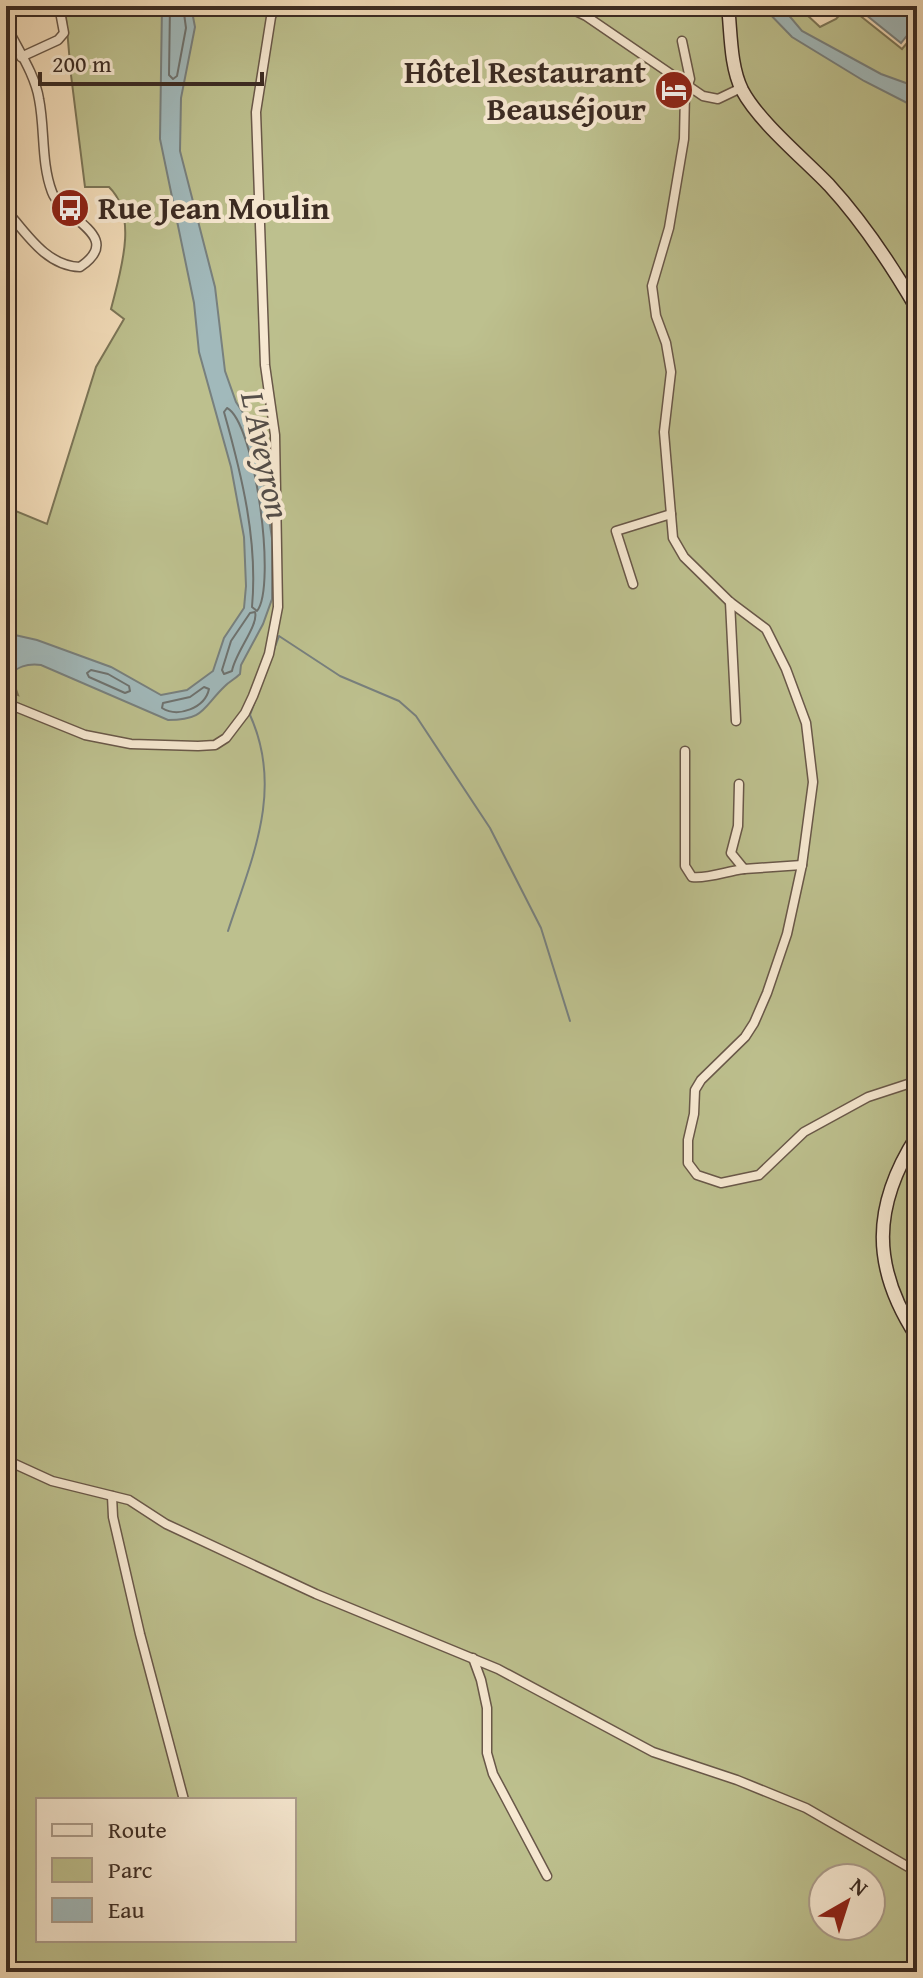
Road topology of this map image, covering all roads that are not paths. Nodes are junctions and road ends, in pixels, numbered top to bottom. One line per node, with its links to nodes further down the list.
1 (59, 6): 7 (street)
2 (275, 6): 17 (street)
3 (565, 6): 8 (street)
4 (728, 6): 9 (street)
5 (6, 25): 7 (street)
6 (682, 41): 8 (street)
7 (21, 57): 10 (street)
8 (688, 86): 9 (street); 14 (street)
9 (741, 88): 13 (street)
10 (6, 210)
11 (6, 269): 12 (street)
12 (6, 294)
13 (917, 309)
14 (671, 514): 15 (street); 16 (street)
15 (633, 584)
16 (730, 602): 18 (street); 21 (street)
17 (6, 703)
18 (736, 721)
19 (685, 751): 22 (street)
20 (739, 784): 22 (street)
21 (802, 865): 22 (street); 23 (street)
22 (744, 869)
23 (917, 1081)
24 (917, 1136): 25 (street)
25 (917, 1337)
26 (6, 1460): 27 (street)
27 (112, 1496): 28 (street); 29 (street)
28 (473, 1658): 30 (street); 31 (street)
29 (183, 1798)
30 (917, 1872)
31 (547, 1876)

